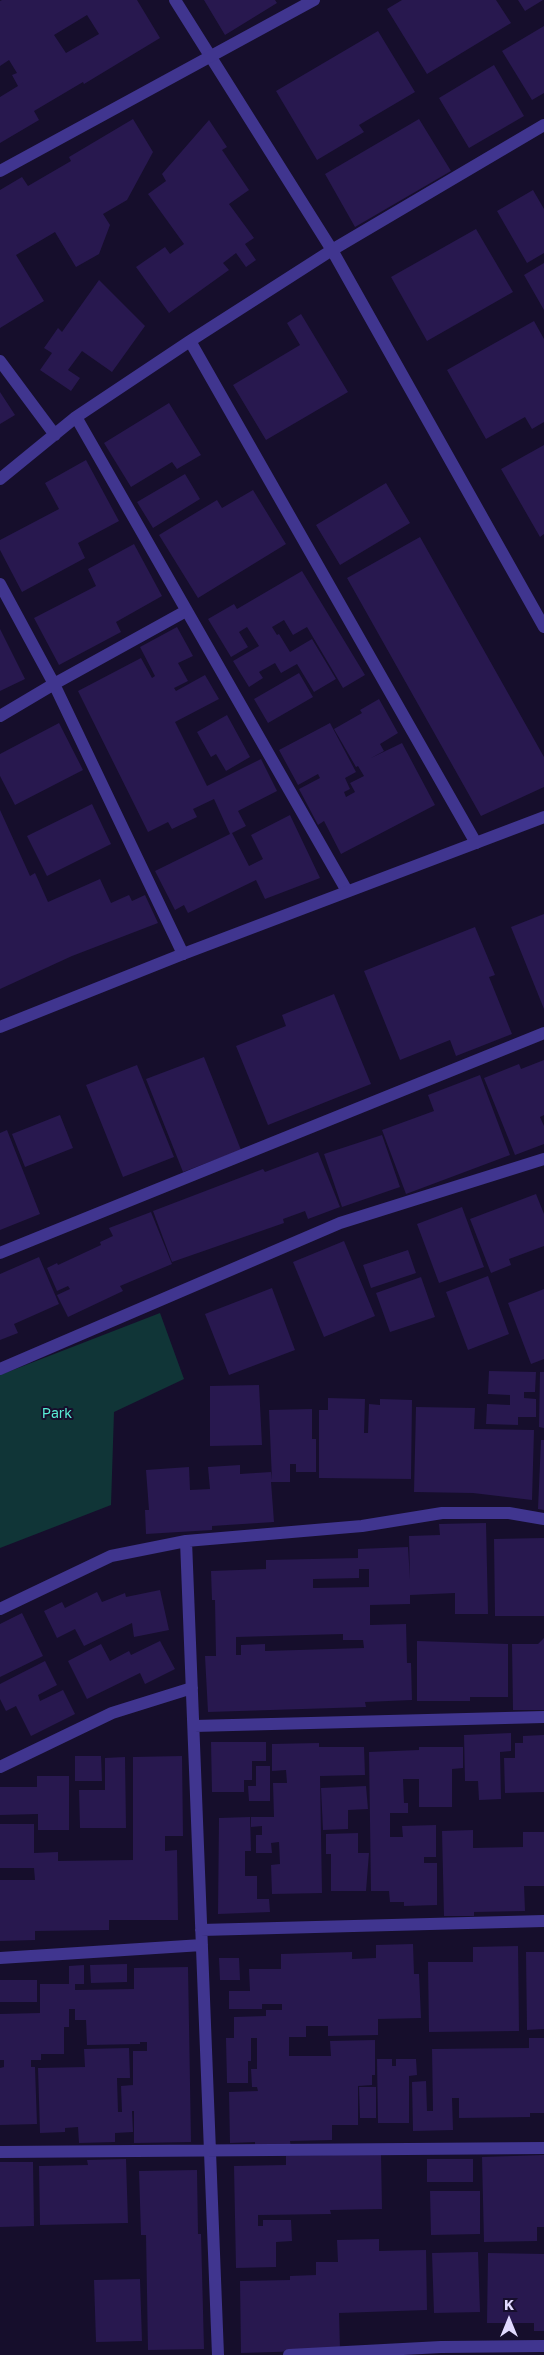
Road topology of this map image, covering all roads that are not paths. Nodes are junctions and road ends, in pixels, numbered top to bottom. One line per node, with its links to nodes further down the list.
1 (175, 0): 3 (street)
2 (314, 0): 3 (street)
3 (212, 57): 5 (street); 6 (street)
4 (544, 125): 6 (street)
5 (0, 171)
6 (332, 250): 7 (street); 14 (street)
7 (190, 341): 9 (street); 18 (street)
8 (0, 361): 10 (street)
9 (76, 417): 10 (street); 13 (street)
10 (55, 435): 11 (street)
11 (0, 479)
12 (0, 584): 15 (street)
13 (186, 611): 15 (street); 19 (street)
14 (544, 627)
15 (54, 684): 16 (street); 20 (street)
16 (0, 716)
17 (544, 817): 18 (street)
18 (476, 843): 19 (street)
19 (347, 891): 20 (street)
20 (183, 954): 21 (street)
21 (0, 1027)
22 (544, 1033): 24 (street)
23 (544, 1159): 25 (street)
24 (0, 1253)
25 (0, 1369)
26 (544, 1520): 27 (street)
27 (186, 1541): 28 (street); 29 (street)
28 (0, 1609)
29 (192, 1688): 31 (street); 32 (street)
30 (544, 1717): 31 (street)
31 (194, 1726): 34 (street)
32 (0, 1767)
33 (544, 1921): 34 (street)
34 (201, 1930): 35 (street)
35 (202, 1945): 36 (street); 38 (street)
36 (0, 1958)
37 (544, 2148): 38 (street)
38 (210, 2150): 39 (street); 41 (street)
39 (0, 2152)
40 (544, 2346): 42 (street)
41 (218, 2355)
42 (289, 2355)

